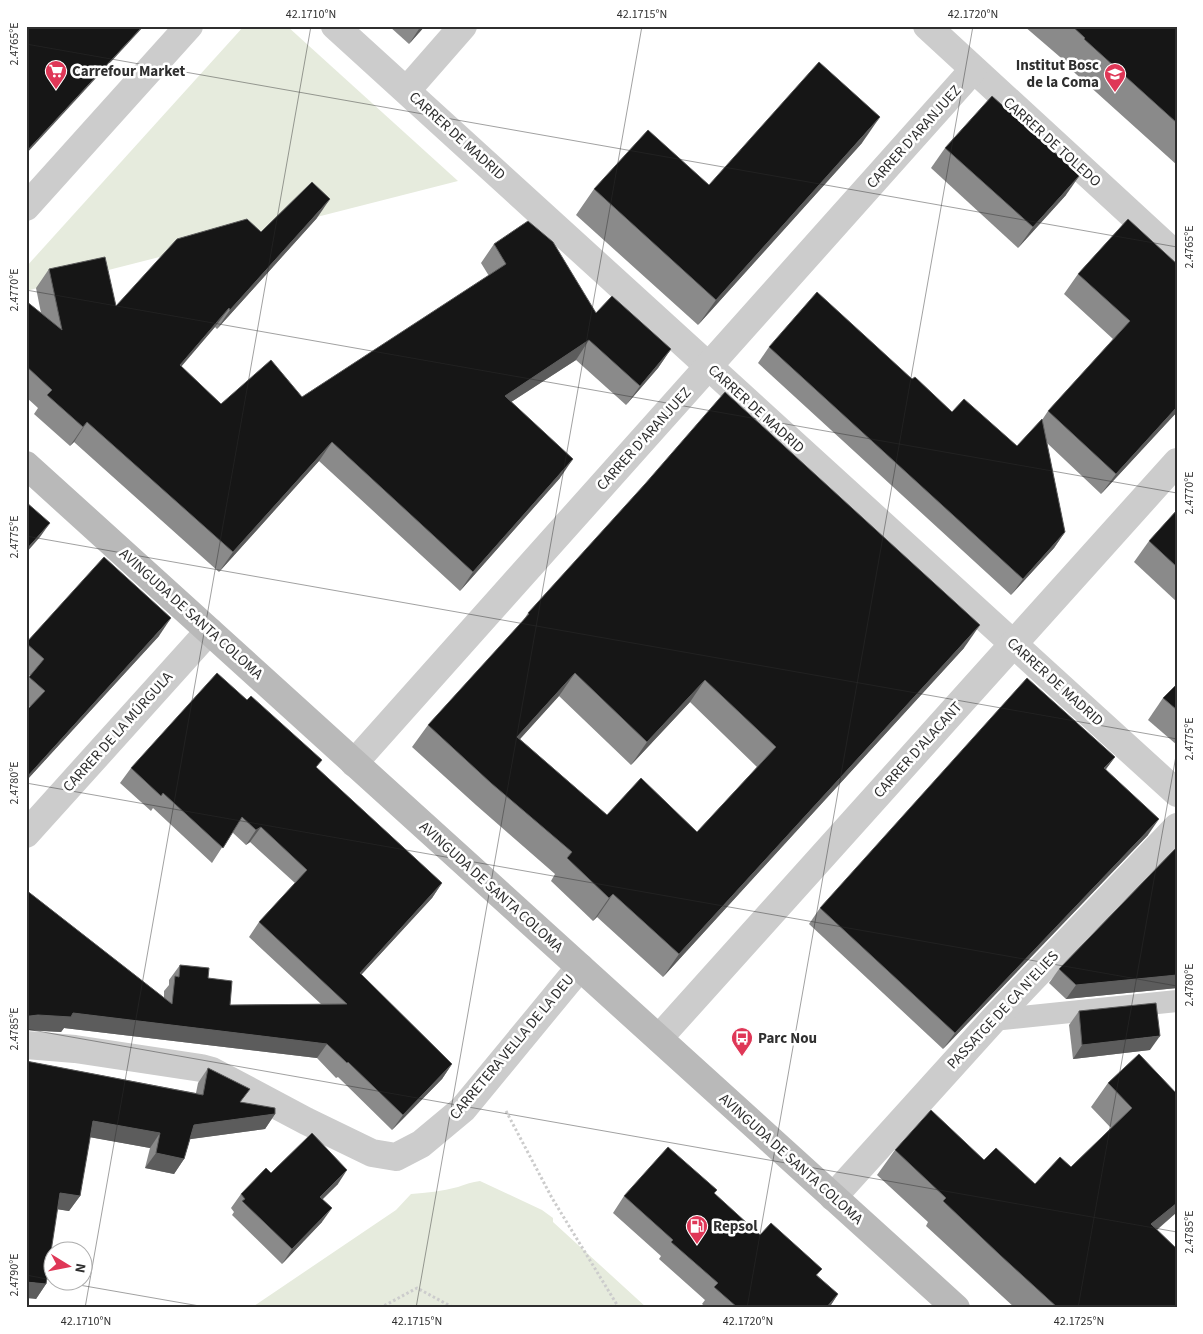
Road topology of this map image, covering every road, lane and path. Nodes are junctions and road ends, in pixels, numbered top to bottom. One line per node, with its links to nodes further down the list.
1 (190, 26): 7 (street)
2 (335, 26): 6 (street, CARRER DE MADRID)
3 (463, 26): 6 (street)
4 (927, 26): 5 (street, CARRER DE TOLEDO)
5 (973, 70): 8 (street, CARRER DE TOLEDO); 9 (street, CARRER D'ARANJUEZ)
6 (407, 90): 9 (street, CARRER DE MADRID)
7 (26, 207)
8 (1177, 256)
9 (710, 366): 13 (street, CARRER DE MADRID); 14 (street, CARRER D'ARANJUEZ)
10 (1177, 462): 13 (street, CARRER D'ALACANT)
11 (26, 465): 12 (main road, AVINGUDA DE SANTA COLOMA)
12 (209, 631): 14 (main road, AVINGUDA DE SANTA COLOMA); 17 (street, CARRER DE LA MÚRGULA)
13 (1013, 644): 15 (street, CARRER DE MADRID); 21 (street, CARRER D'ALACANT)
14 (354, 763): 18 (main road, AVINGUDA DE SANTA COLOMA)
15 (1177, 793)
16 (1177, 827): 20 (street, PASSATGE DE CA N'ELIES)
17 (26, 834)
18 (580, 967): 21 (main road, AVINGUDA DE SANTA COLOMA); 23 (street, CARRETERA VELLA DE LA DEU)
19 (1177, 1001): 20 (lane)
20 (993, 1020): 24 (street, PASSATGE DE CA N'ELIES)
21 (659, 1038): 24 (main road, AVINGUDA DE SANTA COLOMA)
22 (26, 1045): 23 (street, CARRETERA VELLA DE LA DEU)
23 (488, 1077): 27 (path)
24 (833, 1197): 28 (main road, AVINGUDA DE SANTA COLOMA)
25 (380, 1308): 26 (path)
26 (454, 1308)
27 (619, 1308)
28 (956, 1308)

